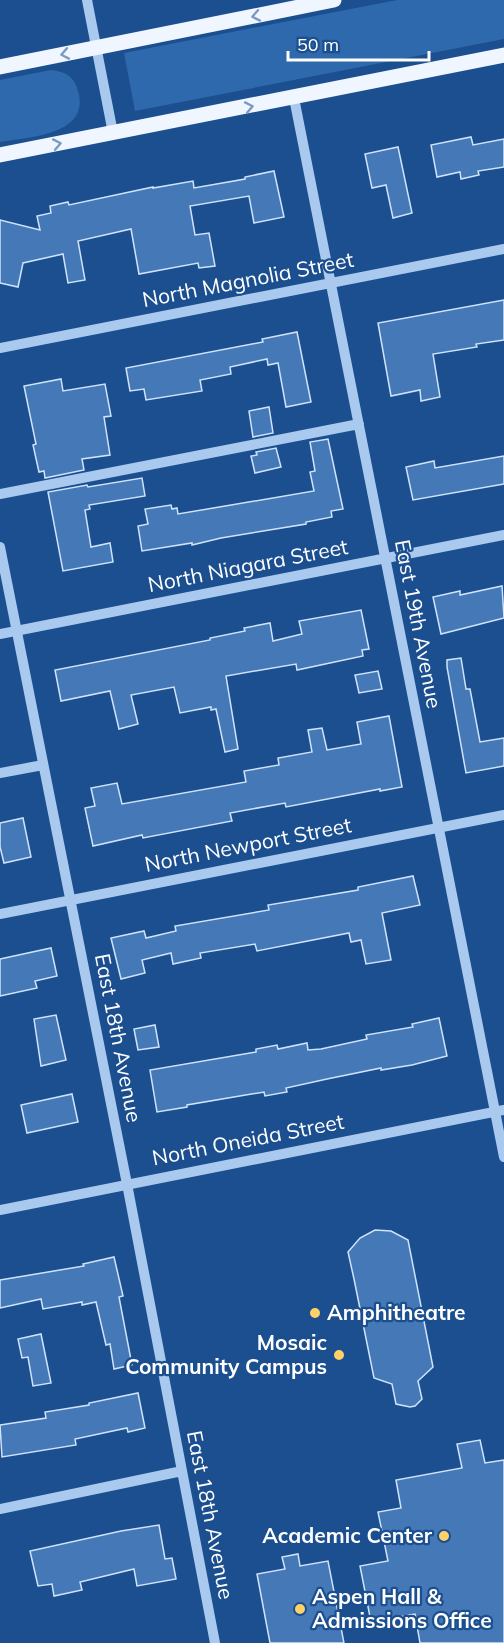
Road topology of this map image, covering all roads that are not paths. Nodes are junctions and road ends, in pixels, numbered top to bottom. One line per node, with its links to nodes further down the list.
1 (87, 0): 3 (street)
2 (334, 0): 3 (main road, one-way to 3)
3 (96, 48): 5 (main road, one-way to 5); 7 (street)
4 (504, 55): 6 (main road)
5 (0, 67)
6 (294, 98): 7 (main road, one-way to 6); 10 (street, East 19th Avenue)
7 (113, 133): 8 (main road, one-way to 7)
8 (0, 155)
9 (504, 249): 10 (street, North Magnolia Street)
10 (332, 284): 11 (street, North Magnolia Street); 12 (street, East 19th Avenue)
11 (0, 348)
12 (359, 423): 13 (street); 16 (street, East 19th Avenue)
13 (0, 494)
14 (504, 536): 16 (street, North Niagara Street)
15 (0, 547): 17 (street, East 18th Avenue)
16 (385, 559): 17 (street, North Niagara Street); 22 (street, East 19th Avenue)
17 (17, 631): 18 (street, North Niagara Street); 19 (street, East 18th Avenue)
18 (0, 634)
19 (43, 765): 20 (street); 23 (street, East 18th Avenue)
20 (0, 773)
21 (504, 815): 22 (street, North Newport Street)
22 (438, 828): 23 (street, North Newport Street); 25 (street, East 19th Avenue)
23 (70, 901): 24 (street, North Newport Street); 27 (street, East 18th Avenue)
24 (0, 914)
25 (500, 1111): 26 (street, East 19th Avenue); 27 (street, North Oneida Street)
26 (504, 1157)
27 (127, 1184): 28 (street, North Oneida Street); 29 (street, East 18th Avenue)
28 (0, 1210)
29 (183, 1471): 30 (street); 31 (street, East 18th Avenue)
30 (0, 1509)
31 (215, 1643)

